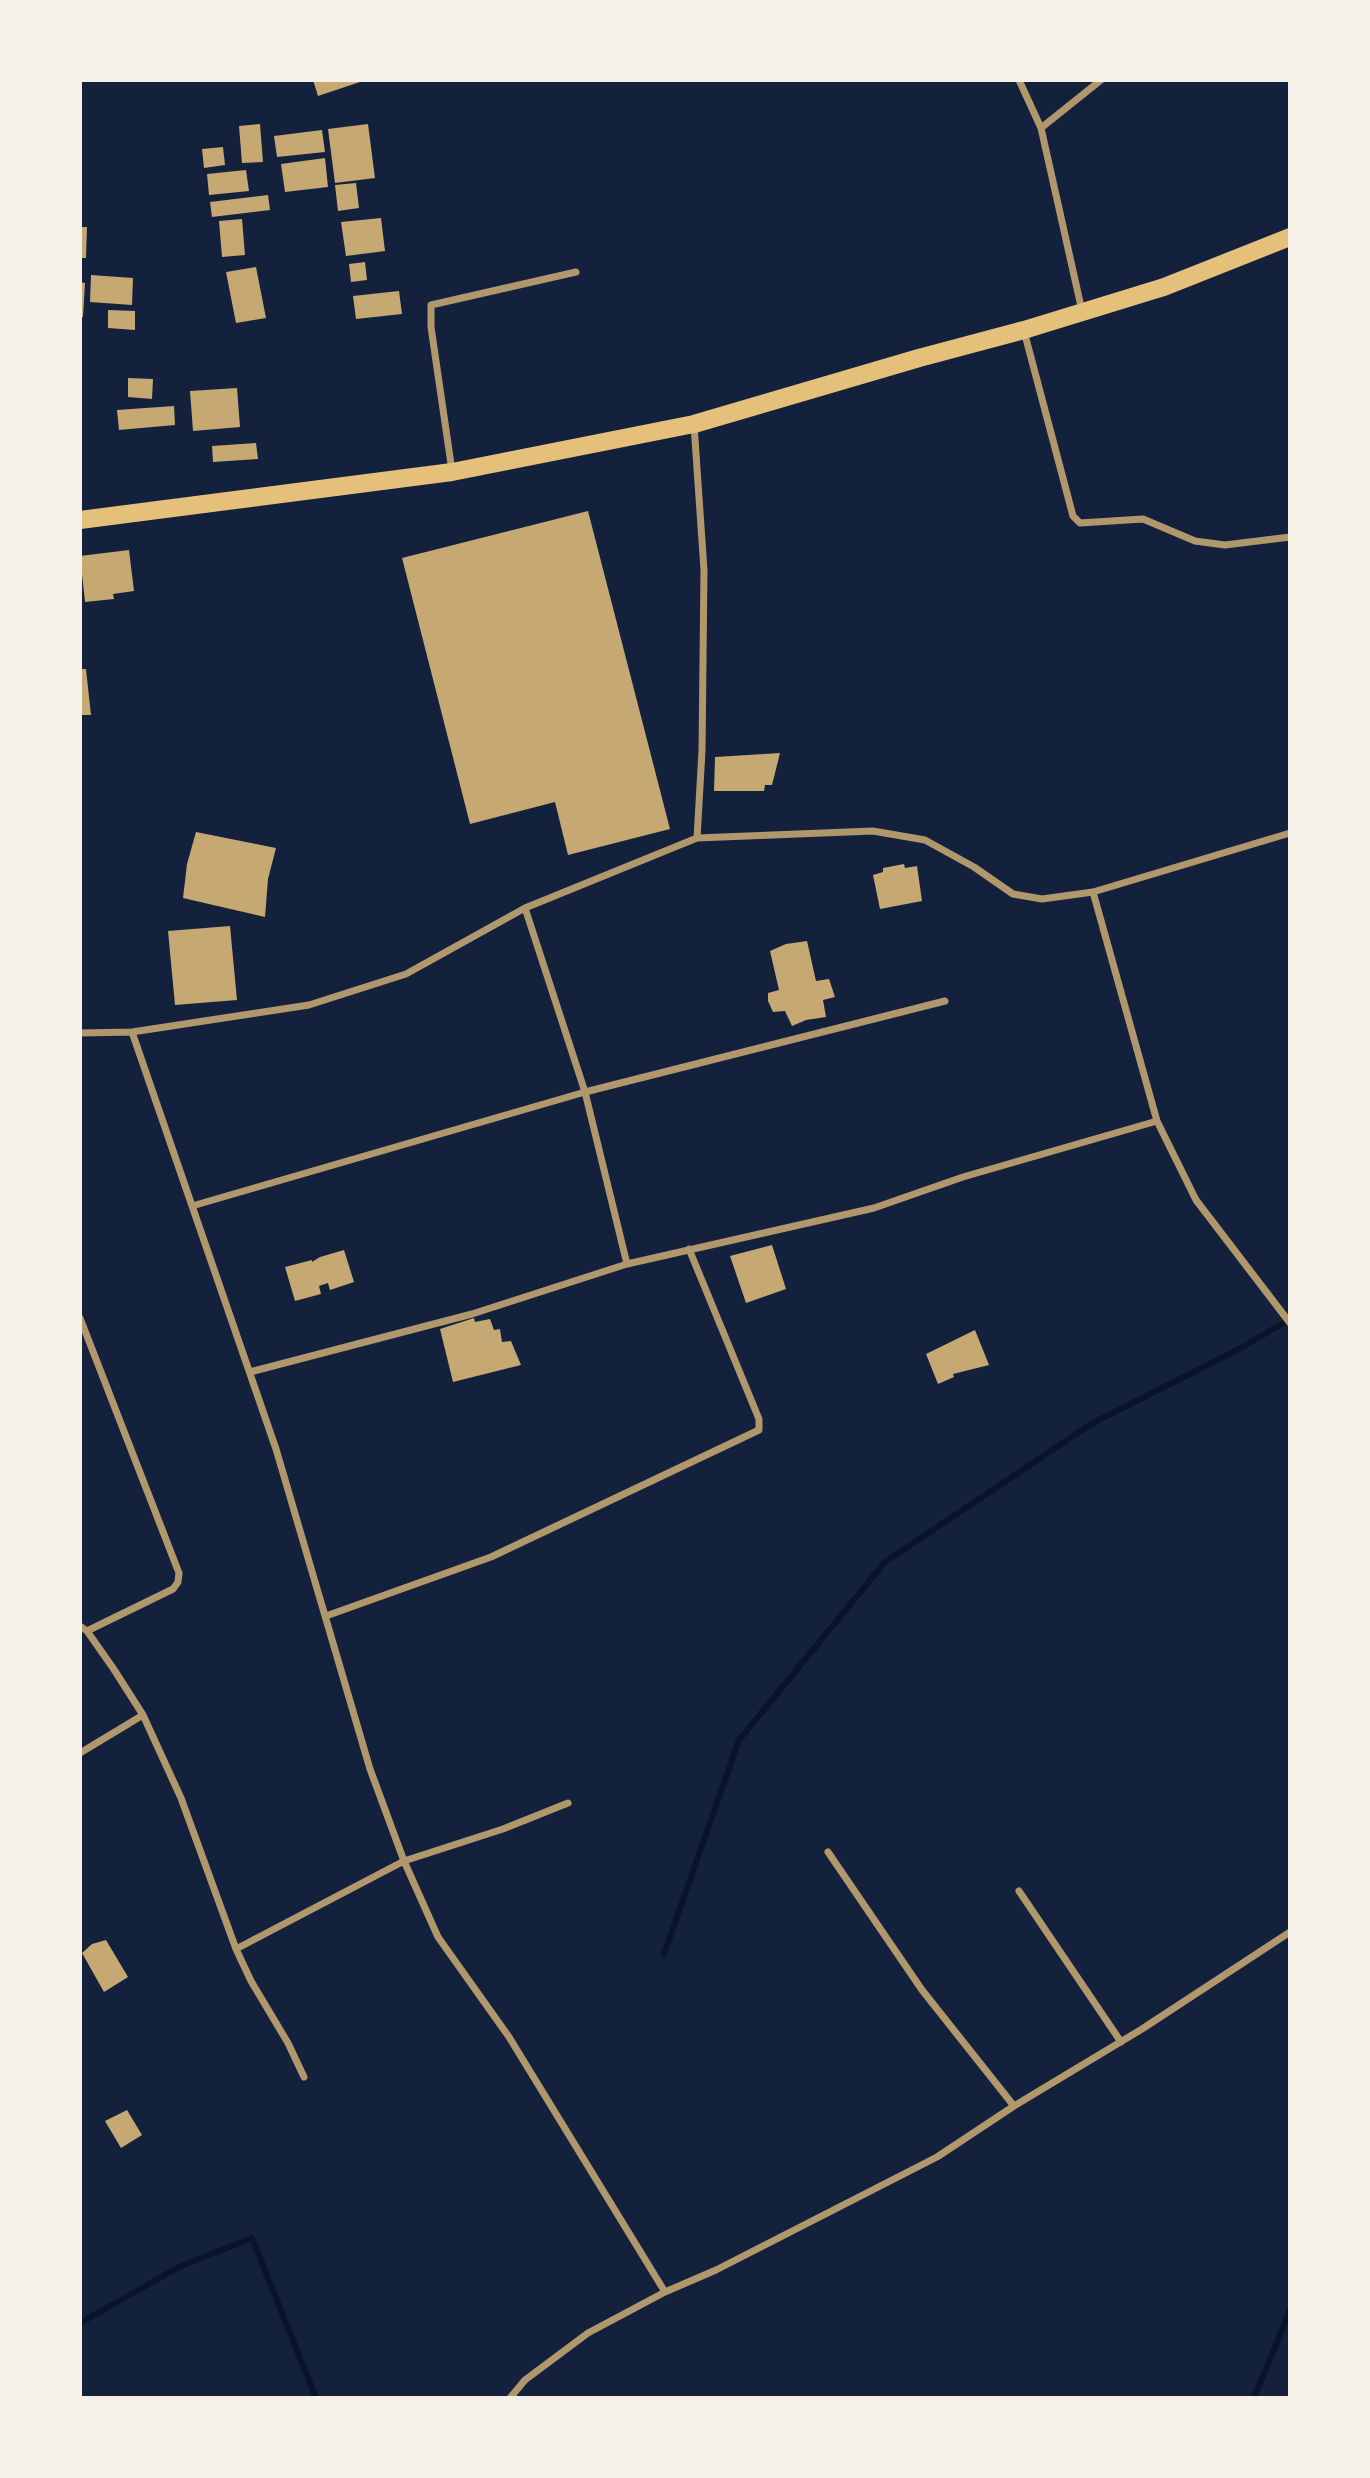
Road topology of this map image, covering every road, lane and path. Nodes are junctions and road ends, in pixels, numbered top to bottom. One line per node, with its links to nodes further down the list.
1 (1019, 80): 3 (street)
2 (1101, 80): 3 (street)
3 (1041, 128): 6 (street)
4 (1290, 237): 6 (main road)
5 (576, 272): 9 (street)
6 (1082, 312): 7 (main road)
7 (1024, 330): 8 (main road); 11 (street)
8 (694, 425): 9 (main road); 13 (street)
9 (452, 472): 10 (main road)
10 (80, 520)
11 (1290, 537)
12 (1290, 833): 14 (street)
13 (697, 838): 14 (street); 15 (street)
14 (1093, 892): 20 (street)
15 (524, 908): 18 (street); 19 (street)
16 (945, 1001): 19 (street)
17 (80, 1032): 18 (street)
18 (132, 1032): 21 (street)
19 (585, 1092): 21 (street); 23 (street)
20 (1157, 1121): 22 (street); 25 (street)
21 (192, 1206): 26 (street)
22 (688, 1249): 23 (street); 27 (street)
23 (627, 1265): 26 (street)
24 (80, 1318): 28 (street)
25 (1290, 1323)
26 (250, 1372): 27 (street)
27 (326, 1616): 33 (street)
28 (84, 1628): 29 (street)
29 (143, 1715): 30 (street); 36 (street)
30 (80, 1753)
31 (568, 1803): 33 (street)
32 (828, 1852): 39 (street)
33 (404, 1861): 36 (street); 40 (street)
34 (1019, 1891): 37 (street)
35 (1290, 1932): 37 (street)
36 (236, 1949): 38 (street)
37 (1121, 2042): 39 (street)
38 (304, 2077)
39 (1014, 2106): 40 (street)
40 (666, 2292): 41 (street)
41 (510, 2398)

